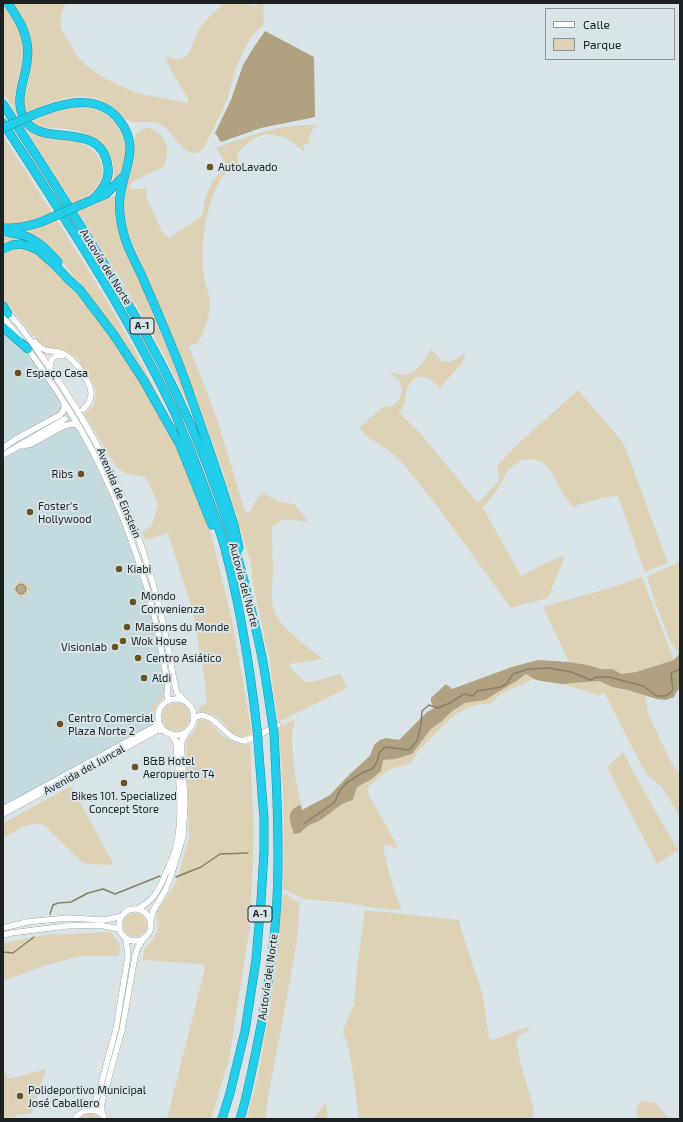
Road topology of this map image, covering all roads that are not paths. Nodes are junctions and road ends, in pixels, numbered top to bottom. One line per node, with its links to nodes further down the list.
1 (8, 3): 6 (highway)
2 (3, 104): 23 (highway, Autovía del Norte / A-1)
3 (3, 123): 24 (highway, Autovía del Norte / A-1)
4 (3, 128): 5 (highway, bridge)
5 (126, 174): 6 (highway); 23 (highway)
6 (91, 201): 7 (highway, bridge)
7 (3, 229): 9 (highway)
8 (3, 249): 9 (highway)
9 (80, 290): 24 (highway)
10 (4, 312): 11 (street, Avenida de Einstein); 13 (street, Avenida de Einstein)
11 (20, 326): 14 (street); 15 (street, Avenida de Einstein)
12 (3, 327): 13 (highway)
13 (28, 349): 16 (street, Avenida de Einstein)
14 (71, 359): 15 (street); 17 (street)
15 (50, 367): 26 (street, Avenida de Einstein)
16 (61, 397): 18 (street, Avenida de Einstein); 19 (street)
17 (83, 409)
18 (79, 428): 20 (street); 25 (street, Avenida de Einstein)
19 (11, 444): 20 (street); 21 (street)
20 (17, 447): 22 (street)
21 (3, 448)
22 (3, 455)
23 (241, 569): 29 (highway, Autovía del Norte / A-1)
24 (231, 574): 42 (highway, Autovía del Norte / A-1, bridge)
25 (168, 701): 26 (street); 28 (street)
26 (185, 701): 27 (street)
27 (194, 718): 29 (street); 30 (street)
28 (159, 719): 31 (street); 32 (street, Avenida del Juncal)
29 (275, 723): 48 (highway, Autovía del Norte / A-1, bridge)
30 (188, 730): 31 (street); 36 (street)
31 (168, 732): 33 (street, Avenida del Juncal); 34 (street)
32 (3, 809)
33 (3, 814)
34 (136, 909): 35 (street); 36 (street)
35 (122, 916): 37 (street); 38 (street)
36 (151, 920): 41 (street)
37 (3, 928)
38 (119, 929): 39 (street); 40 (street)
39 (3, 935)
40 (126, 939): 41 (street); 43 (street)
41 (143, 940): 44 (street)
42 (230, 1093): 46 (highway); 47 (highway, Autovía del Norte / A-1)
43 (85, 1111): 44 (street); 45 (street)
44 (104, 1117)
45 (75, 1119)
46 (218, 1119)
47 (222, 1119)
48 (240, 1119)

